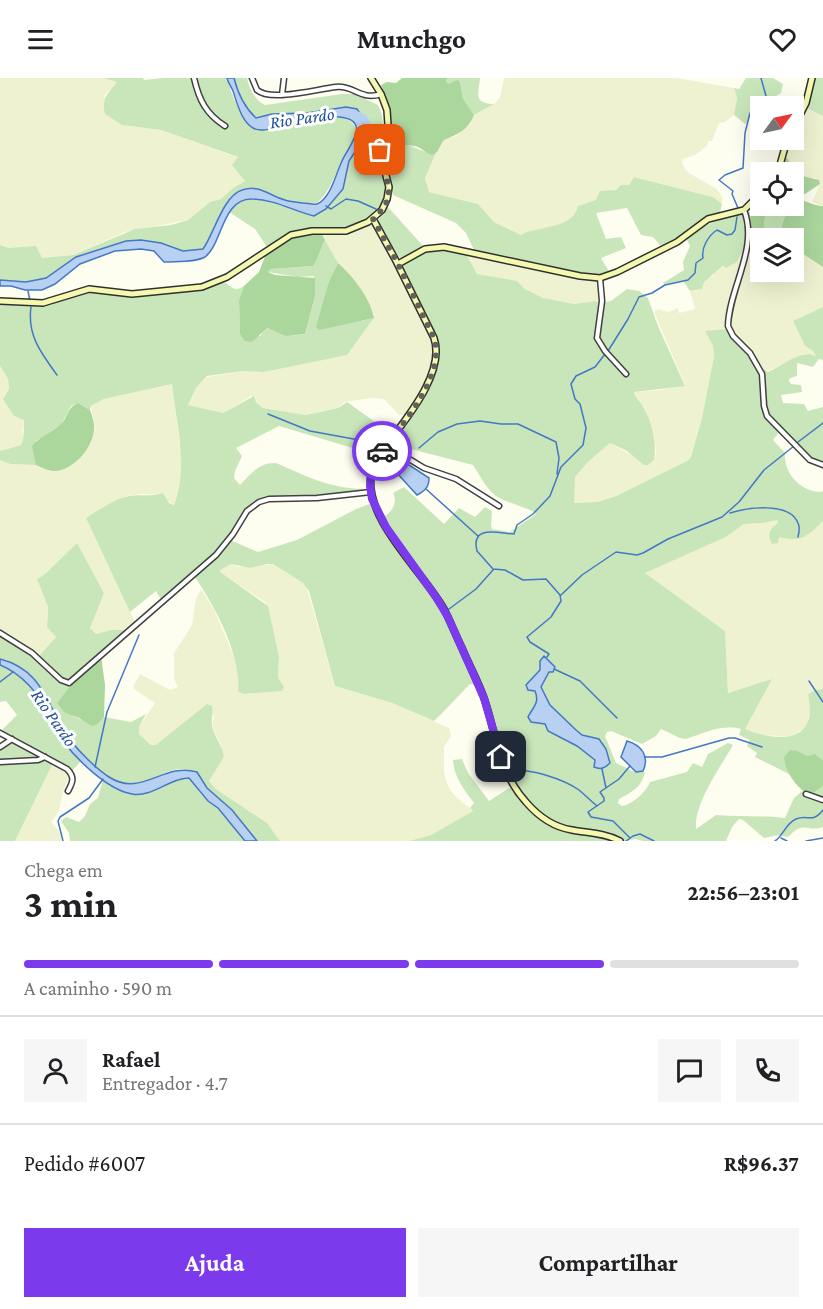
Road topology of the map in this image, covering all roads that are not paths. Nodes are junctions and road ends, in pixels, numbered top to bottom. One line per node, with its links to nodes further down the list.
1 (194, 78): 9 (street)
2 (252, 78): 7 (street)
3 (284, 78): 7 (street)
4 (371, 78): 6 (main road)
5 (812, 78): 8 (main road)
6 (381, 94): 7 (street); 12 (main road)
7 (282, 95)
8 (804, 107)
9 (225, 126)
10 (750, 204): 11 (main road)
11 (744, 210): 14 (main road); 18 (street)
12 (373, 219): 13 (main road); 15 (main road)
13 (398, 264): 14 (main road); 17 (main road)
14 (600, 278): 16 (street)
15 (0, 301)
16 (626, 374)
17 (386, 445): 19 (main road); 20 (street)
18 (823, 465)
19 (371, 492): 21 (street); 30 (main road)
20 (499, 507)
21 (0, 633)
22 (0, 733): 23 (street)
23 (12, 739): 24 (street); 25 (street)
24 (0, 747)
25 (45, 756): 26 (street); 27 (street)
26 (0, 762)
27 (68, 791)
28 (806, 794): 29 (street)
29 (823, 800)
30 (620, 841)

